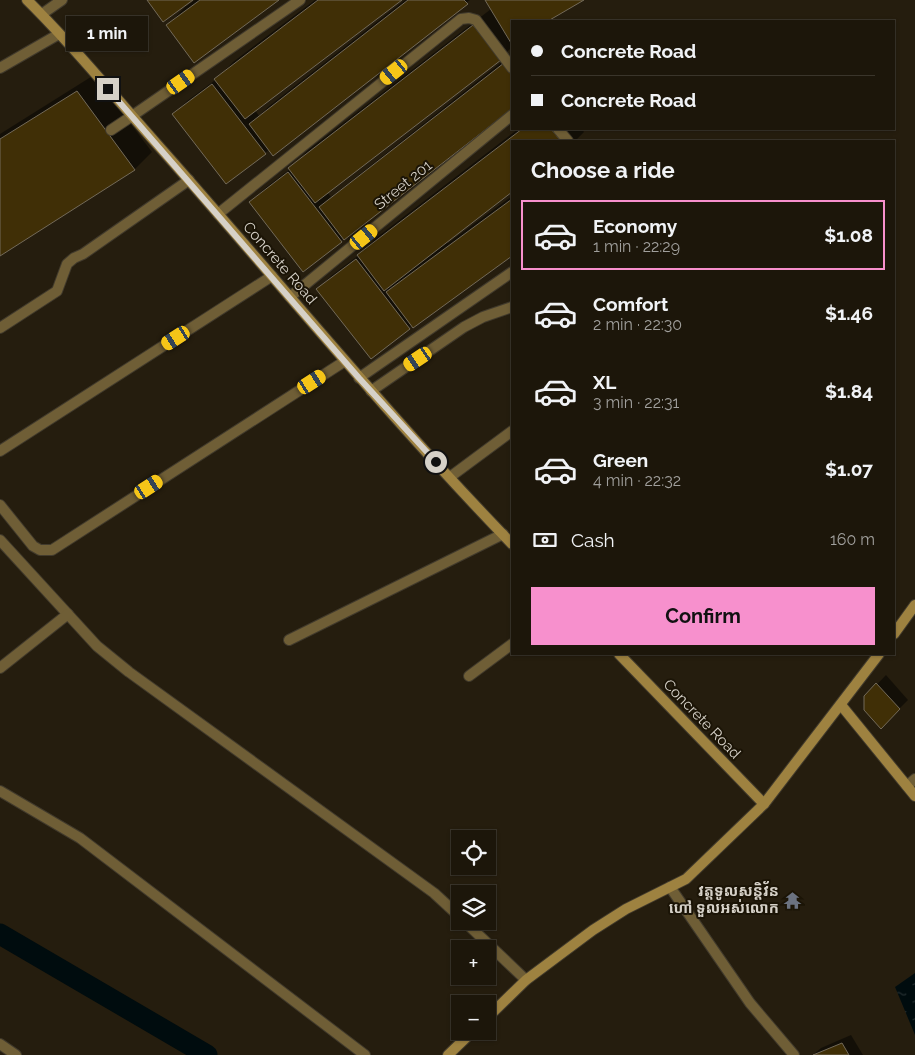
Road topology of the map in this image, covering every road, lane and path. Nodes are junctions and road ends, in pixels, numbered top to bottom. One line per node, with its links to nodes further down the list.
1 (27, 0): 4 (street, Concrete Road)
2 (62, 0): 4 (street)
3 (300, 0): 8 (street)
4 (42, 14): 5 (street, Concrete Road)
5 (59, 34): 7 (street); 8 (street, Concrete Road)
6 (511, 67): 14 (street)
7 (0, 68)
8 (132, 116): 10 (street); 13 (street, Concrete Road)
9 (511, 116): 17 (street, Street 201)
10 (112, 130)
11 (559, 130): 12 (street)
12 (567, 140)
13 (189, 180): 14 (street, Concrete Road); 19 (street)
14 (218, 214): 16 (street, Concrete Road)
15 (511, 273): 21 (street)
16 (272, 276): 17 (street, Concrete Road); 24 (street)
17 (290, 297): 20 (street, Concrete Road)
18 (511, 306): 22 (street)
19 (0, 328)
20 (345, 361): 21 (street, Concrete Road); 26 (street)
21 (359, 378): 22 (street, Concrete Road)
22 (371, 391): 25 (street, Concrete Road)
23 (511, 432): 25 (street)
24 (0, 451)
25 (450, 477): 27 (street, Concrete Road)
26 (0, 505)
27 (503, 534): 29 (street, Concrete Road); 33 (street)
28 (0, 540): 31 (street)
29 (511, 543)
30 (915, 605): 32 (street)
31 (68, 614): 37 (street); 45 (street)
32 (895, 633)
33 (289, 640)
34 (511, 645): 38 (street)
35 (620, 655): 43 (street, Concrete Road)
36 (878, 655): 39 (street)
37 (0, 668)
38 (469, 676)
39 (841, 705): 40 (street); 43 (street)
40 (911, 783): 42 (street)
41 (0, 791): 52 (street)
42 (915, 796)
43 (764, 804): 44 (street)
44 (670, 887): 47 (street); 54 (street)
45 (451, 908)
46 (473, 930): 47 (street)
47 (526, 980): 48 (street)
48 (496, 1009)
49 (464, 1040): 53 (street)
50 (0, 1044): 51 (street)
51 (16, 1055)
52 (366, 1055)
53 (448, 1055)
54 (794, 1055)

